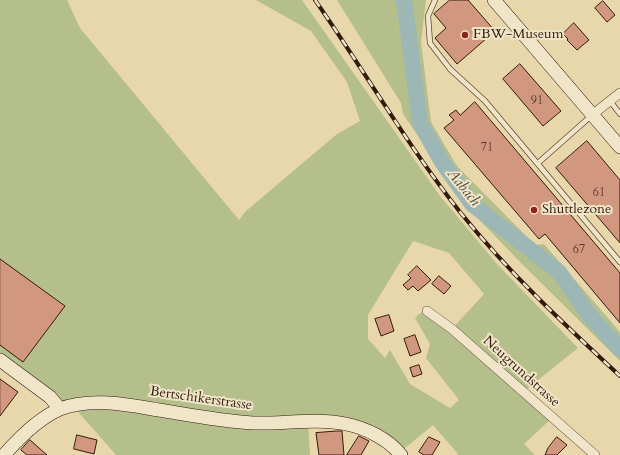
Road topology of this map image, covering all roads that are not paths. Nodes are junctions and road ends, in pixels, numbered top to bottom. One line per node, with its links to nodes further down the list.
1 (435, 0): 8 (lane)
2 (494, 0): 6 (street)
3 (620, 93): 4 (street)
4 (610, 101): 5 (lane); 6 (street)
5 (620, 114)
6 (592, 115): 7 (street); 8 (lane)
7 (620, 147)
8 (538, 163): 9 (lane)
9 (620, 262)
10 (427, 312): 15 (street, Neugrundstrasse)
11 (0, 360): 12 (street)
12 (60, 409): 13 (street, Bertschikerstrasse); 14 (street, Bertschikerstrasse)
13 (4, 455)
14 (401, 455)
15 (595, 455)

